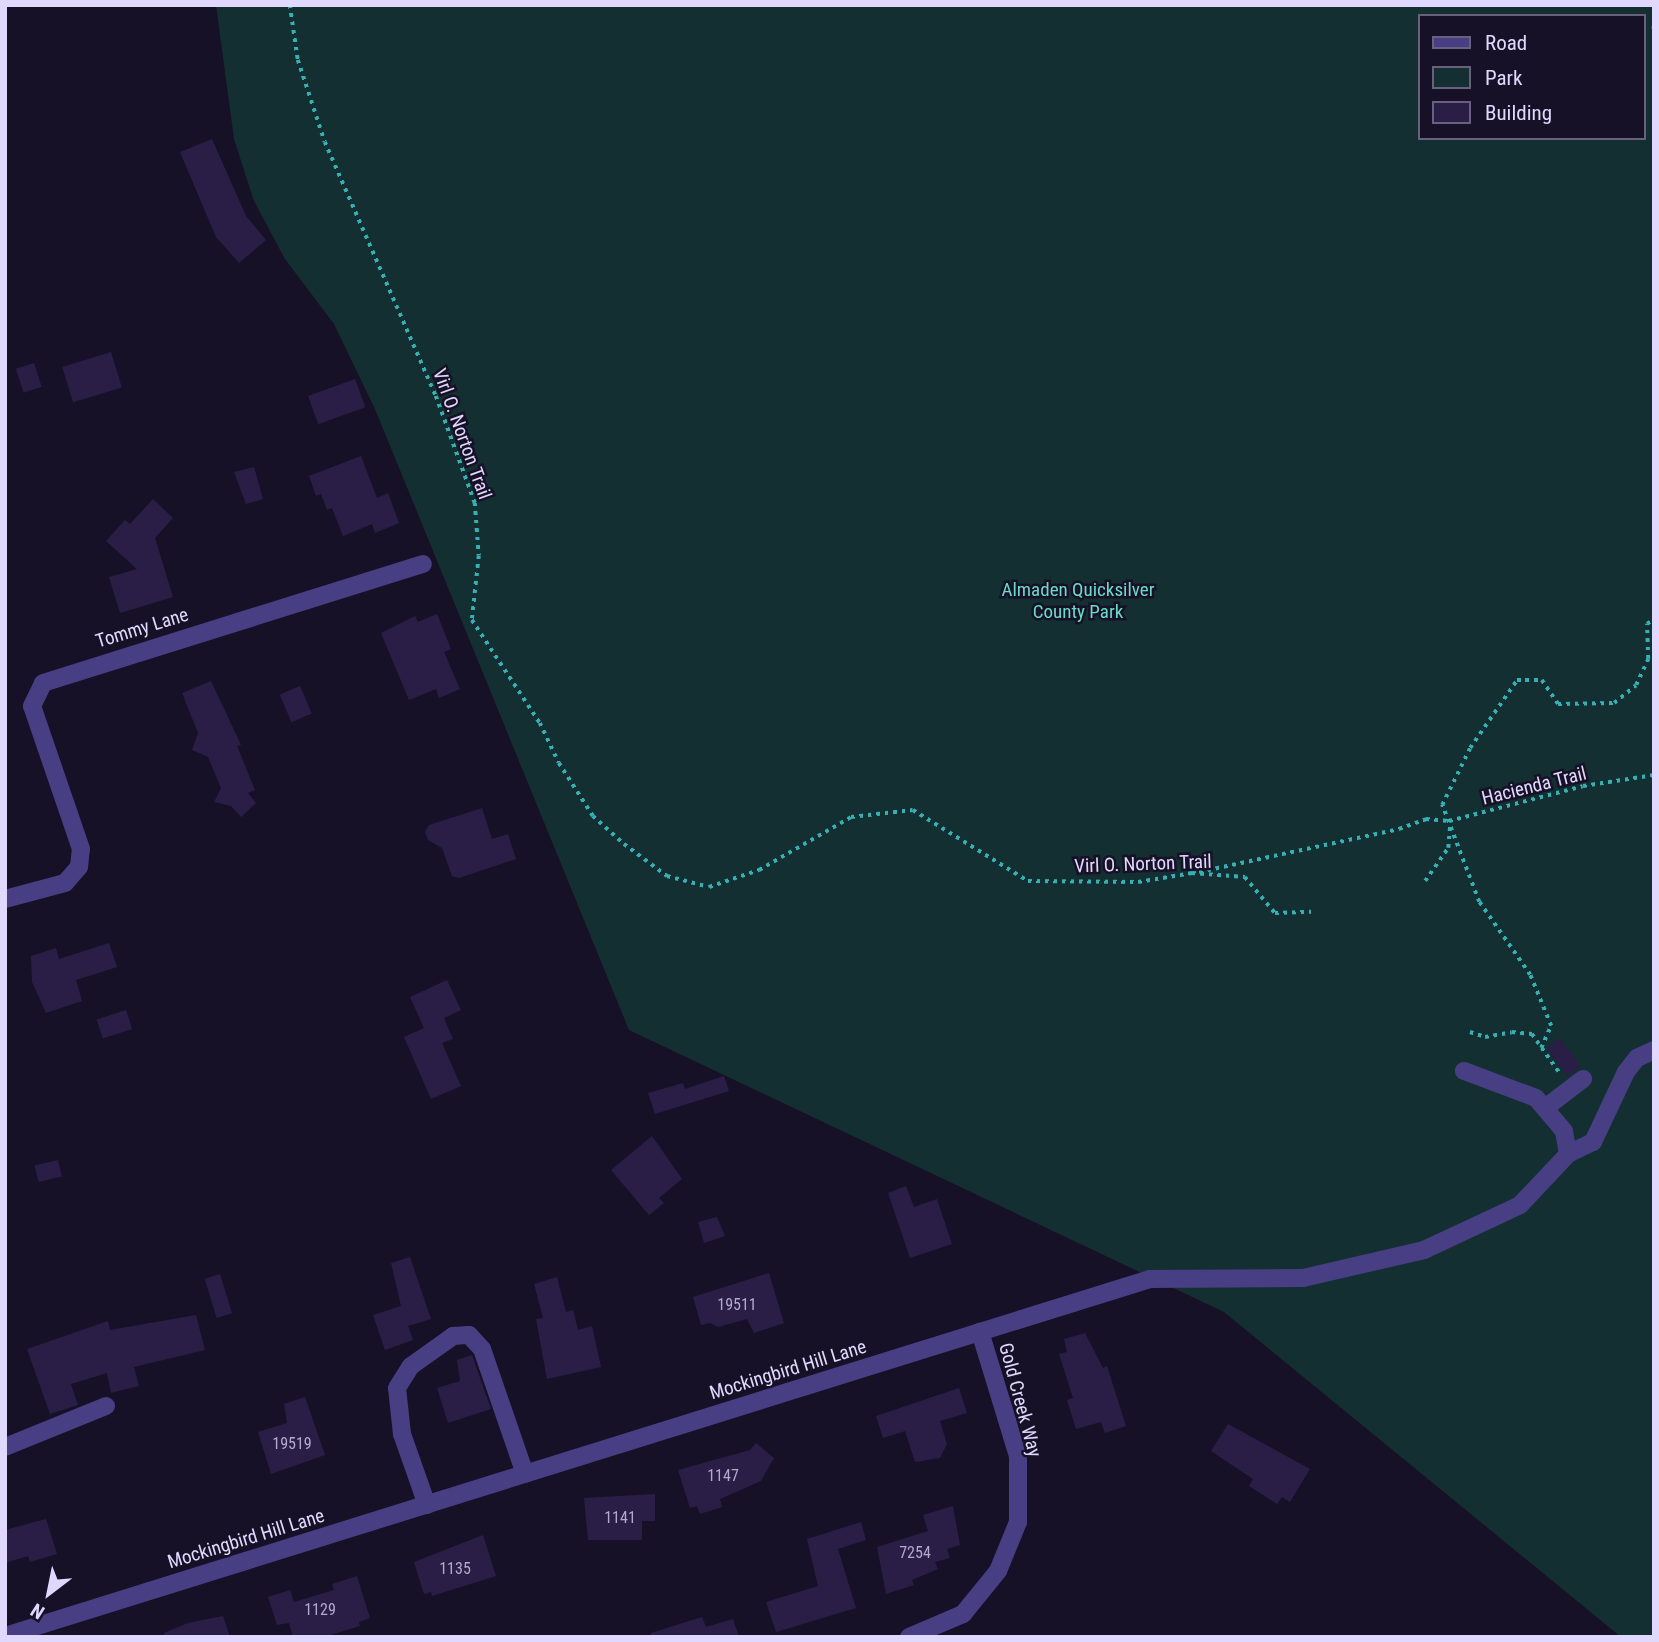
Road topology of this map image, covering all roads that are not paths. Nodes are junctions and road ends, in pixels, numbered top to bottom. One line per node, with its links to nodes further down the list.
1 (423, 564): 2 (street, Tommy Lane)
2 (5, 899)
3 (1654, 1050): 7 (street, Mockingbird Hill Lane)
4 (1464, 1071): 6 (street)
5 (1577, 1083): 6 (street)
6 (1545, 1108): 7 (street)
7 (1568, 1154): 8 (street, Mockingbird Hill Lane)
8 (980, 1332): 11 (street, Mockingbird Hill Lane); 14 (street, Gold Creek Way)
9 (106, 1406): 10 (street)
10 (5, 1447)
11 (525, 1474): 12 (street, Mockingbird Hill Lane); 12 (street)
12 (427, 1505): 13 (street, Mockingbird Hill Lane)
13 (5, 1636)
14 (909, 1637)

